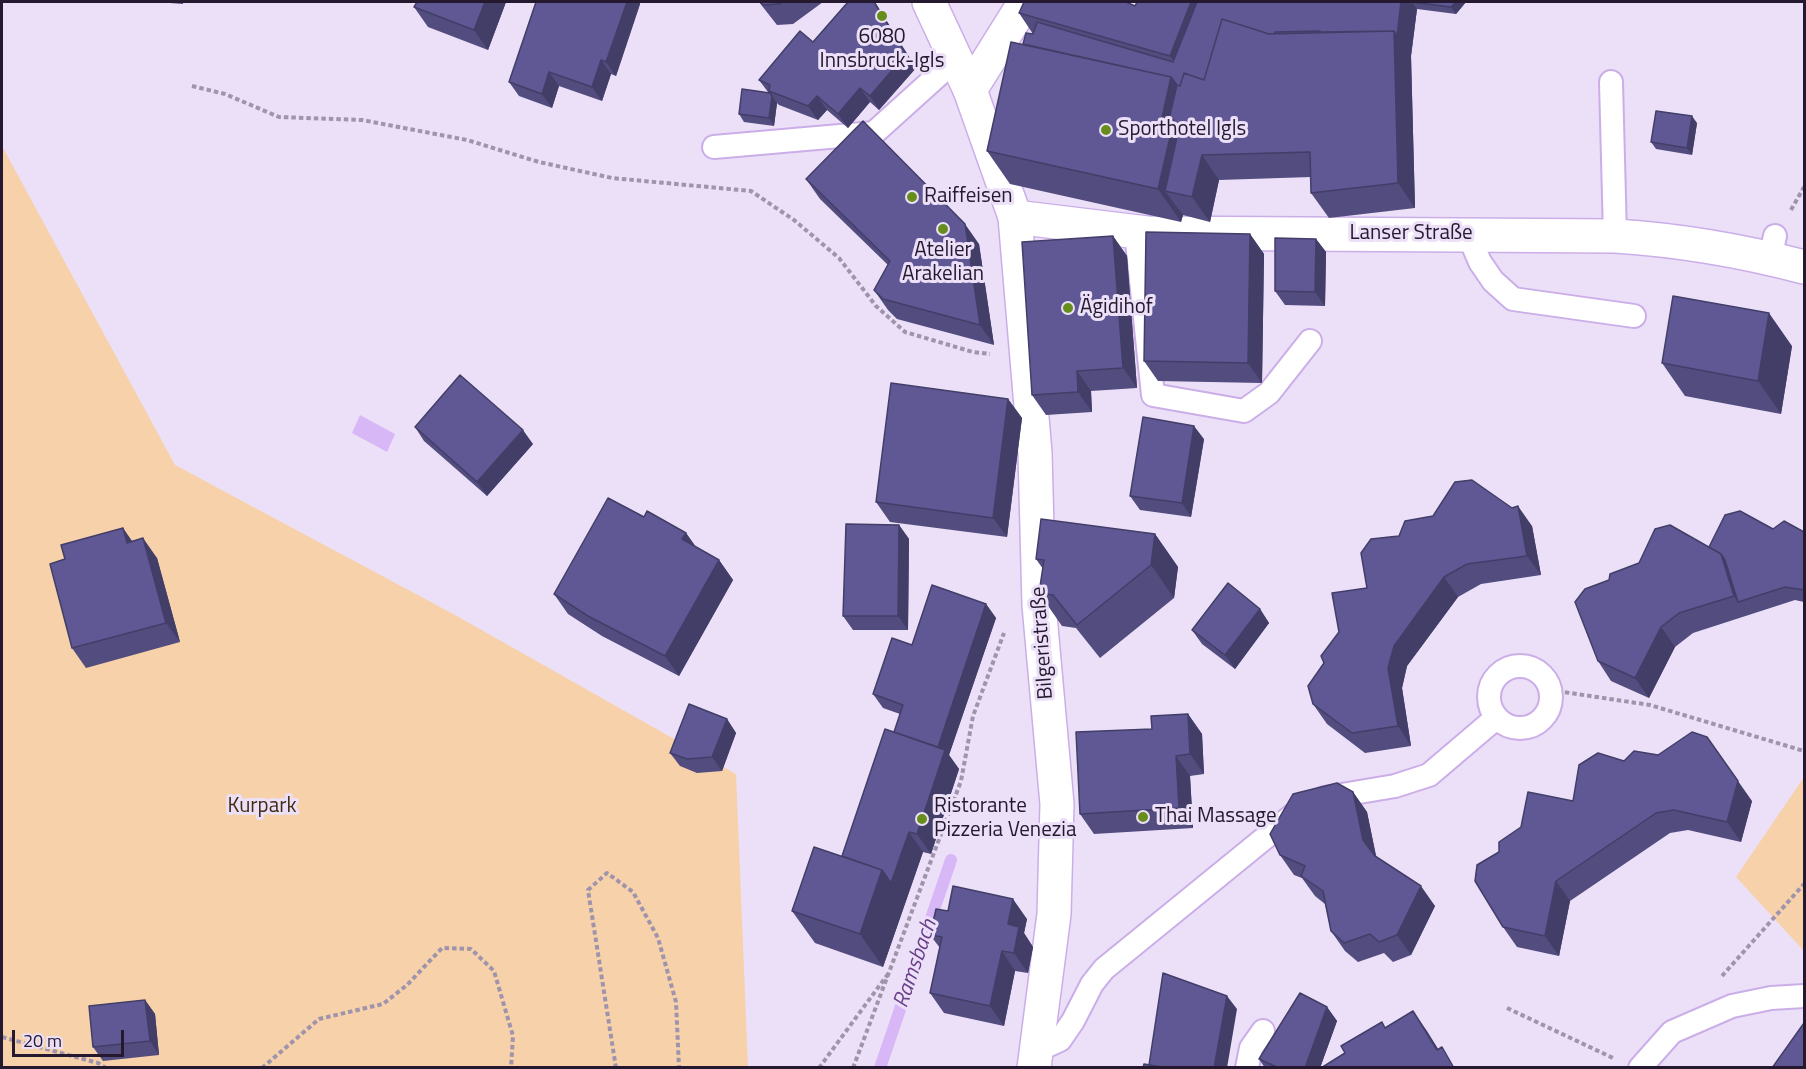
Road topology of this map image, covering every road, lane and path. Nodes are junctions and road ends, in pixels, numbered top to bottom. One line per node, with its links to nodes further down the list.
1 (929, 2): 3 (main road, Bilgeristraße)
2 (1025, 2): 6 (main road)
3 (956, 58): 6 (main road, Bilgeristraße); 7 (lane)
4 (1611, 82): 11 (lane)
5 (192, 86): 15 (path)
6 (970, 90): 8 (main road, Bilgeristraße)
7 (714, 147)
8 (1015, 217): 9 (main road, Lanser Straße); 15 (main road, Bilgeristraße)
9 (1136, 232): 10 (main road, Lanser Straße); 14 (lane)
10 (1468, 234): 11 (main road, Lanser Straße); 13 (lane)
11 (1616, 236): 12 (main road, Lanser Straße)
12 (1804, 267)
13 (1634, 316)
14 (1310, 341)
15 (1026, 358): 16 (main road, Bilgeristraße)
16 (1039, 605): 21 (path); 27 (main road, Bilgeristraße)
17 (1550, 690): 18 (lane); 18 (lane); 19 (path)
18 (1496, 718): 27 (lane)
19 (1804, 751)
20 (1804, 884): 22 (path)
21 (892, 969): 34 (path); 35 (path)
22 (1719, 980)
23 (1804, 996): 28 (lane)
24 (1508, 1008): 28 (path)
25 (1263, 1031): 36 (lane)
26 (2, 1037): 29 (path)
27 (1036, 1059)
28 (1631, 1065)
29 (106, 1068)
30 (262, 1068): 31 (path)
31 (511, 1068)
32 (616, 1068): 33 (path)
33 (679, 1068)
34 (819, 1068)
35 (853, 1068)
36 (1247, 1068)

